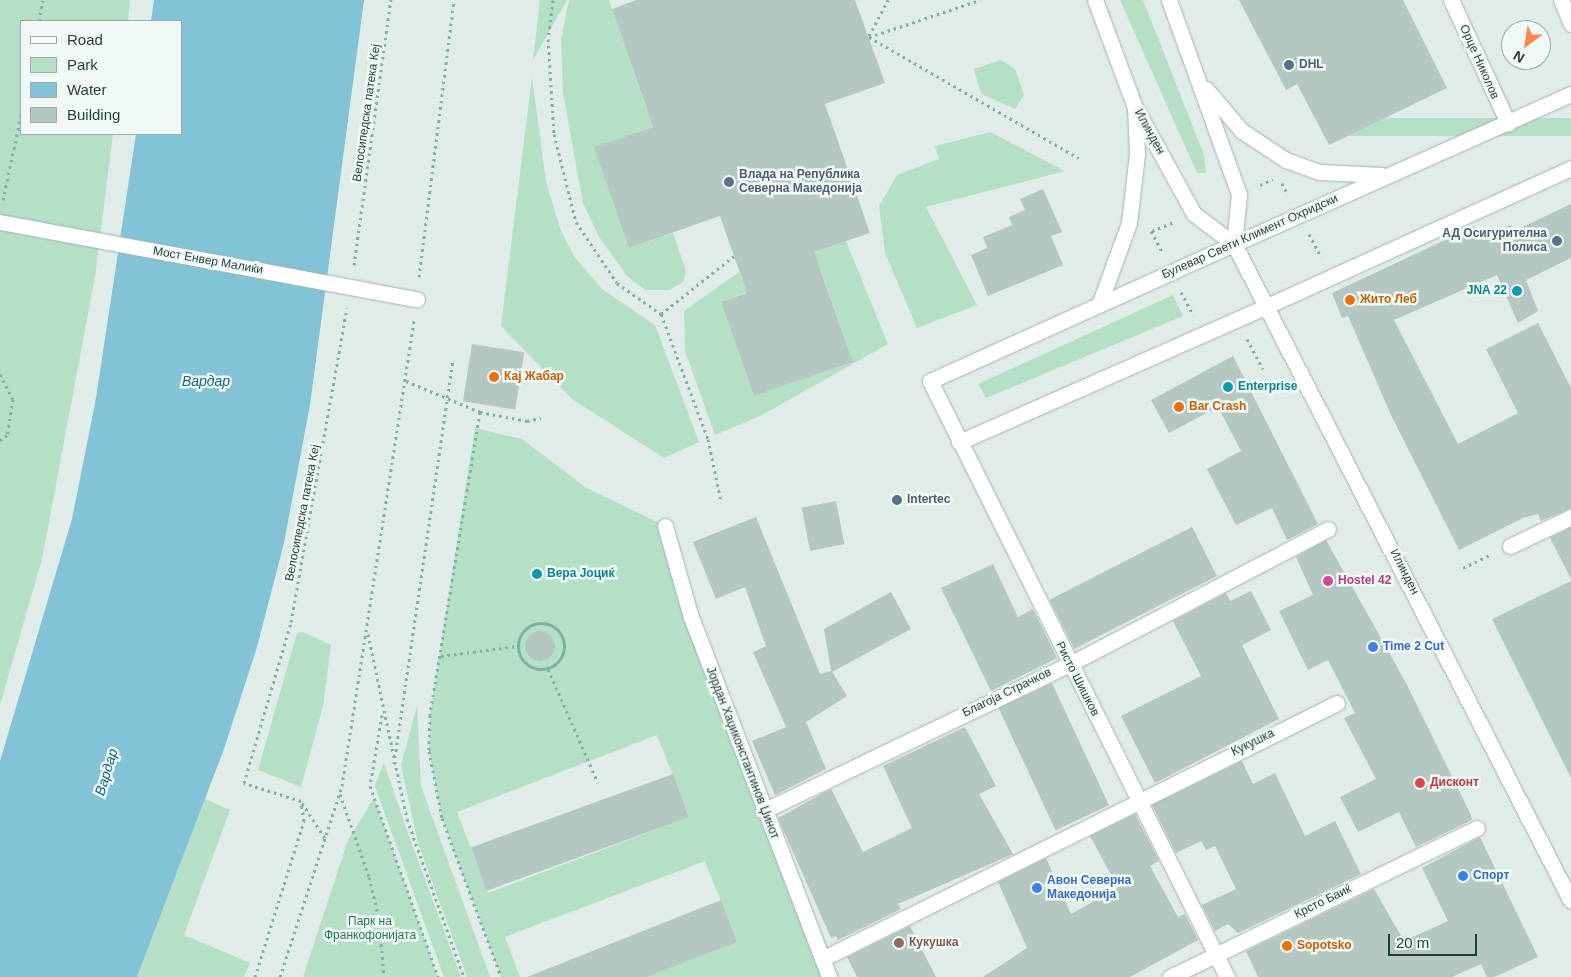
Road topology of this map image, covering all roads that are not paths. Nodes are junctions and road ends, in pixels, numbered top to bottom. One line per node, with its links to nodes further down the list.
1 (1095, 0): 8 (street, Илинден)
2 (1169, 0): 6 (street)
3 (1451, 0): 9 (street, Орце Николов)
4 (1561, 0): 5 (street)
5 (1571, 24)
6 (1200, 81): 11 (street); 13 (street)
7 (1571, 94): 9 (street, Булевар Свети Климент Охридски)
8 (1134, 105): 13 (street, Илинден); 15 (street)
9 (1508, 123): 11 (street, Булевар Свети Климент Охридски)
10 (1571, 168): 16 (street)
11 (1394, 174): 13 (street, Булевар Свети Климент Охридски)
12 (1, 215): 14 (street, Мост Енвер Малиќи, bridge)
13 (1234, 244): 15 (street, Булевар Свети Климент Охридски); 16 (street, Илинден)
14 (416, 299)
15 (1099, 305): 17 (street, Булевар Свети Климент Охридски)
16 (1267, 306): 18 (street); 28 (street, Илинден)
17 (930, 380): 18 (street, Ристо Шишков)
18 (959, 442): 23 (street, Ристо Шишков)
19 (1571, 517): 22 (street)
20 (665, 526): 26 (street, Јордан Хаџиконстантинов Џинот)
21 (1328, 529): 23 (street, Благоја Страчков)
22 (1510, 546)
23 (1070, 664): 25 (street, Ристо Шишков); 26 (street, Благоја Страчков)
24 (1337, 703): 25 (street, Кукушка)
25 (1137, 799): 29 (street, Ристо Шишков); 30 (street, Кукушка)
26 (763, 810): 30 (street, Јордан Хаџиконстантинов Џинот)
27 (1476, 828): 29 (street, Крсто Баиќ)
28 (1571, 901)
29 (1216, 955): 32 (street, Крсто Баиќ); 33 (street, Ристо Шишков)
30 (822, 959): 31 (street, Јордан Хаџиконстантинов Џинот)
31 (829, 977)
32 (1170, 977)
33 (1227, 977)

